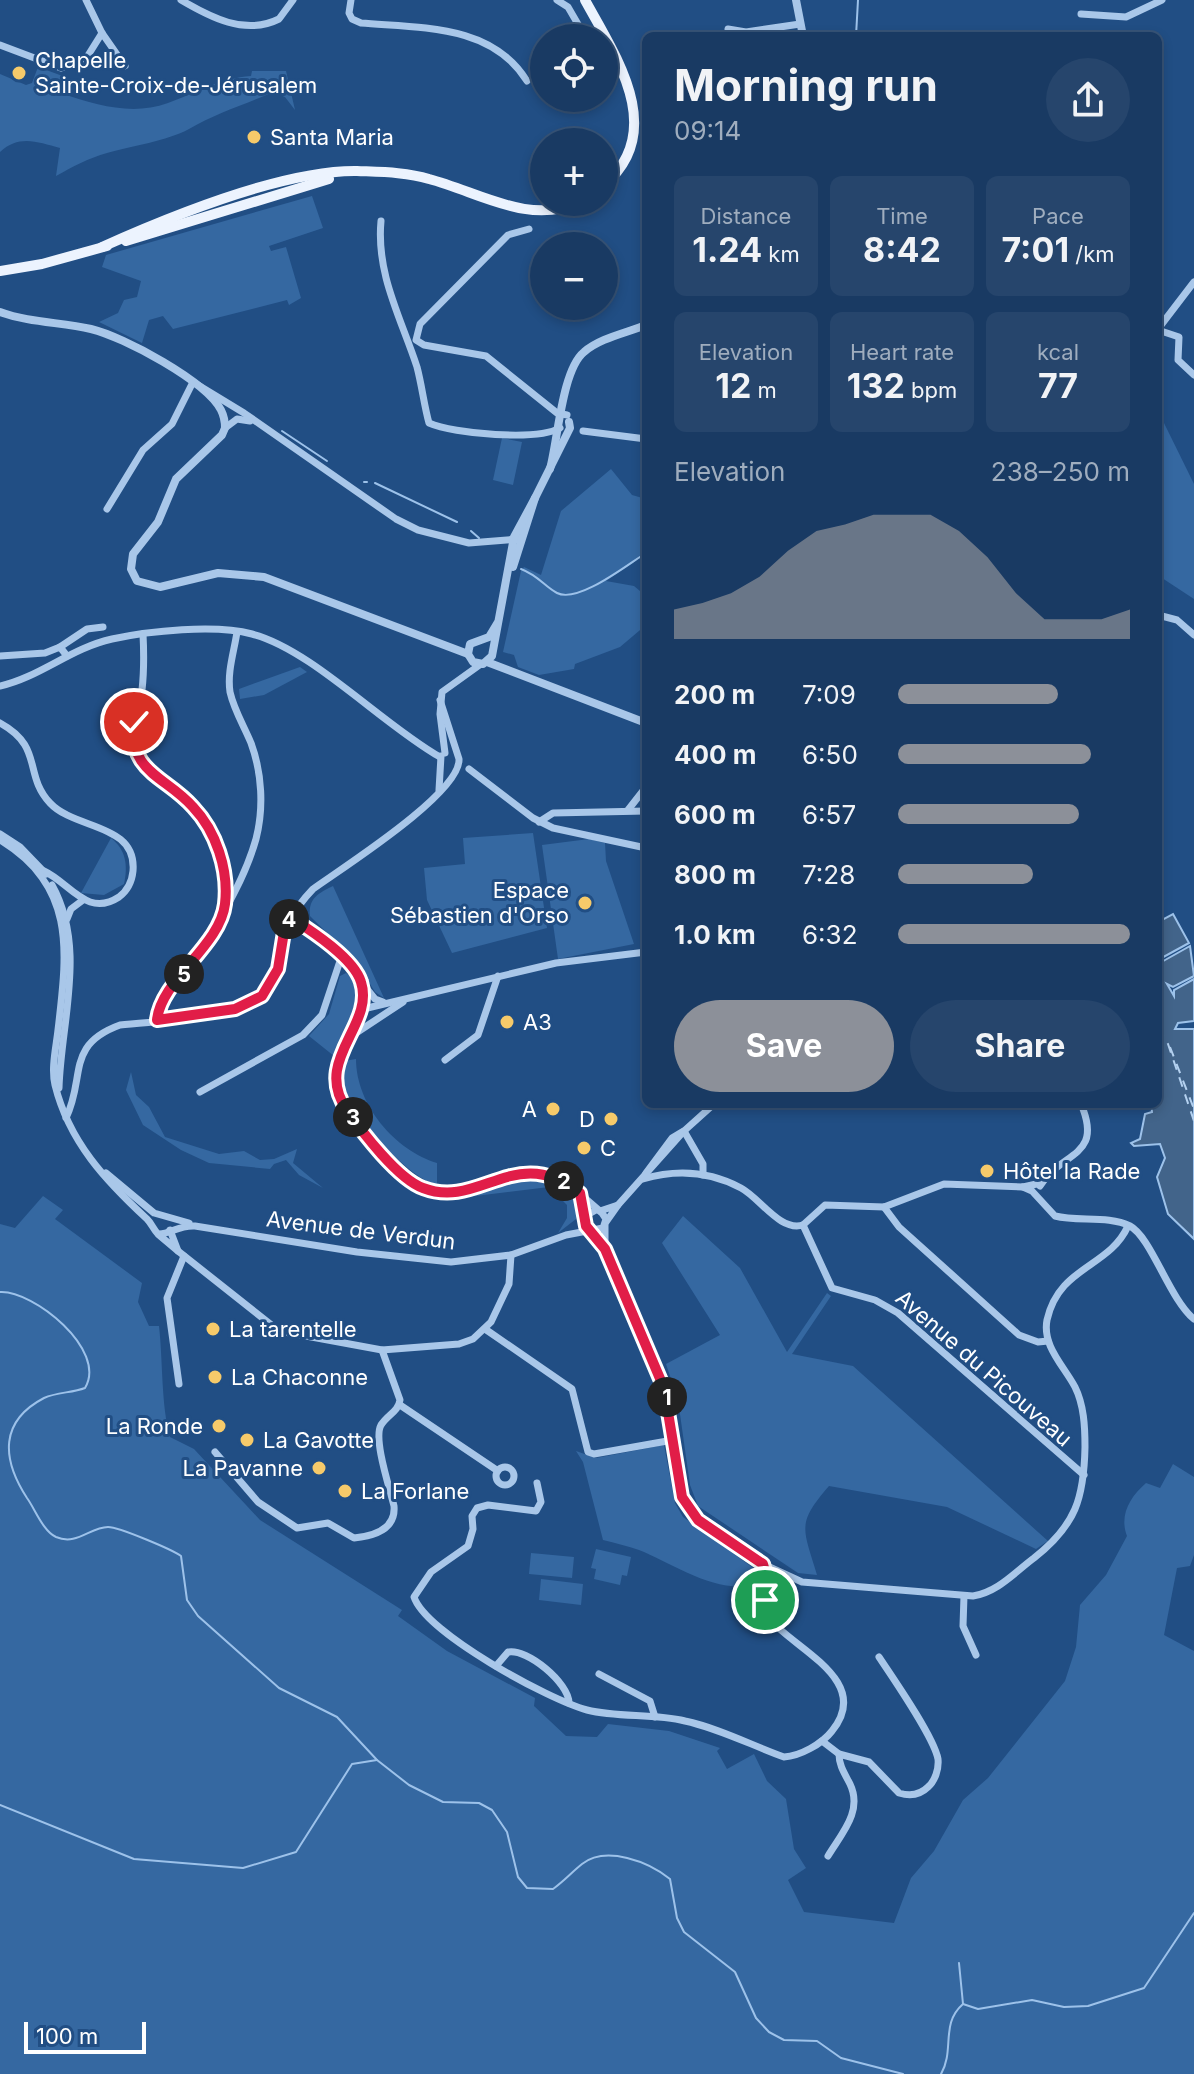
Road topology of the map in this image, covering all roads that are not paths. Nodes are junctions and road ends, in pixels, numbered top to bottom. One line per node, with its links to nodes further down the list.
1 (86, 0): 15 (street)
2 (181, 0): 3 (street)
3 (293, 0)
4 (351, 0): 19 (street)
5 (557, 0): 10 (street)
6 (585, 0): 11 (main road)
7 (796, 0): 12 (street)
8 (1162, 0): 9 (street)
9 (1081, 14)
10 (578, 24)
11 (596, 24)
12 (800, 24): 13 (street); 14 (street)
13 (728, 29)
14 (802, 32)
15 (102, 33): 16 (street); 17 (street)
16 (0, 45)
17 (125, 66)
18 (618, 67): 20 (main road)
19 (527, 81)
20 (618, 169)
21 (530, 211): 24 (main road)
22 (381, 221): 30 (street)
23 (529, 229): 30 (street)
24 (0, 271)
25 (1194, 282): 27 (street)
26 (0, 312): 32 (street)
27 (1162, 325)
28 (642, 327): 33 (street)
29 (1162, 331): 31 (street)
30 (412, 342): 33 (street); 33 (street)
31 (1194, 375)
32 (193, 382): 34 (street); 35 (street); 37 (street)
33 (565, 420): 36 (street); 38 (street)
34 (256, 423): 35 (street); 38 (street)
35 (225, 428): 50 (street)
36 (642, 438)
37 (107, 509)
38 (517, 538): 40 (street)
39 (1162, 617): 44 (street)
40 (498, 622): 45 (street); 47 (street)
41 (103, 627): 46 (street)
42 (237, 632): 43 (street); 58 (street); 75 (street)
43 (143, 634): 49 (street); 75 (street)
44 (1194, 635)
45 (483, 639): 47 (street); 50 (street)
46 (60, 647): 48 (street); 49 (street)
47 (493, 651): 51 (street)
48 (0, 656)
49 (67, 656): 53 (street)
50 (468, 656): 51 (street); 52 (street)
51 (484, 663): 52 (street); 55 (street)
52 (460, 677): 54 (street)
53 (0, 686)
54 (440, 700): 57 (street); 60 (street)
55 (642, 722)
56 (0, 723): 74 (street)
57 (445, 739): 58 (street); 59 (street)
58 (427, 749): 59 (street)
59 (443, 755): 60 (street); 61 (street)
60 (458, 757): 62 (street); 63 (street)
61 (440, 769): 63 (street); 64 (street)
62 (469, 769): 63 (street); 68 (street)
63 (455, 772): 64 (street)
64 (439, 792): 76 (street)
65 (642, 792): 66 (street)
66 (628, 810): 67 (street); 68 (street)
67 (642, 811)
68 (539, 822): 70 (street)
69 (0, 837): 71 (street); 73 (street)
70 (642, 847)
71 (44, 871): 72 (street); 73 (street)
72 (67, 888): 73 (street); 74 (street)
73 (56, 896): 74 (street); 78 (street); 93 (street)
74 (81, 901): 78 (street)
75 (225, 905): 88 (street)
76 (296, 907): 77 (street); 79 (street)
77 (290, 917): 79 (street); 88 (street)
78 (67, 921): 93 (street)
79 (310, 928): 81 (street)
80 (642, 952): 82 (street)
81 (341, 958): 83 (street); 92 (street)
82 (498, 976): 84 (street); 90 (street)
83 (361, 982): 85 (street); 86 (street)
84 (408, 999): 85 (street); 87 (street)
85 (385, 1003): 86 (street)
86 (359, 1010): 87 (street); 89 (street)
87 (383, 1013): 89 (street)
88 (157, 1020): 91 (street)
89 (347, 1040): 103 (street)
90 (445, 1060)
91 (75, 1079): 93 (street); 96 (street)
92 (200, 1092)
93 (58, 1094): 96 (street)
94 (710, 1108): 97 (street)
95 (1082, 1108): 101 (street)
96 (65, 1118): 98 (street)
97 (684, 1131): 99 (street); 100 (street)
98 (93, 1163): 108 (street); 113 (street)
99 (703, 1175): 100 (street); 112 (street)
100 (643, 1179): 105 (street)
101 (1041, 1183): 102 (street); 104 (street)
102 (1023, 1187): 104 (street); 106 (street)
103 (580, 1193): 107 (street); 110 (street)
104 (1040, 1200): 115 (street)
105 (618, 1205): 107 (street, Avenue de Verdun); 111 (street)
106 (884, 1207): 112 (street); 125 (street)
107 (598, 1210): 110 (street, Avenue de Verdun); 111 (street)
108 (159, 1215): 109 (street, Avenue de Verdun); 113 (street)
109 (169, 1217): 114 (street, Avenue de Verdun); 116 (street)
110 (585, 1218): 117 (street); 119 (street, Avenue de Verdun)
111 (605, 1224): 117 (street, Avenue de Verdun); 120 (street)
112 (803, 1225): 132 (street, Avenue du Picouveau)
113 (152, 1226): 118 (street)
114 (195, 1226): 116 (street, Avenue de Verdun); 122 (street, Avenue de Verdun)
115 (1128, 1226): 123 (street); 125 (street)
116 (170, 1230): 118 (street, Avenue de Verdun); 121 (street)
117 (592, 1231): 119 (street, Avenue de Verdun); 120 (street)
118 (158, 1234): 121 (street)
119 (566, 1235): 122 (street, Avenue de Verdun)
120 (605, 1249): 129 (street)
121 (181, 1253): 126 (street); 127 (street)
122 (511, 1255): 124 (street)
123 (1194, 1319)
124 (485, 1329): 126 (street); 129 (street)
125 (1048, 1341): 132 (street)
126 (382, 1350): 128 (street)
127 (179, 1384)
128 (400, 1405): 130 (street); 131 (street)
129 (673, 1440): 134 (street)
130 (215, 1452)
131 (498, 1471)
132 (1084, 1475): 139 (street)
133 (537, 1483): 143 (street)
134 (763, 1564): 135 (street); 136 (street)
135 (779, 1572): 136 (street); 138 (street); 139 (street)
136 (767, 1578): 137 (street)
137 (767, 1590): 138 (street); 140 (street)
138 (778, 1590): 140 (street)
139 (964, 1596): 141 (street)
140 (777, 1624): 147 (street)
141 (976, 1655)
142 (879, 1657): 148 (street)
143 (496, 1666): 145 (street); 145 (street)
144 (599, 1674): 146 (street)
145 (569, 1703): 146 (street)
146 (655, 1717): 147 (street)
147 (822, 1741): 148 (street)
148 (839, 1754): 149 (street)
149 (828, 1856)

